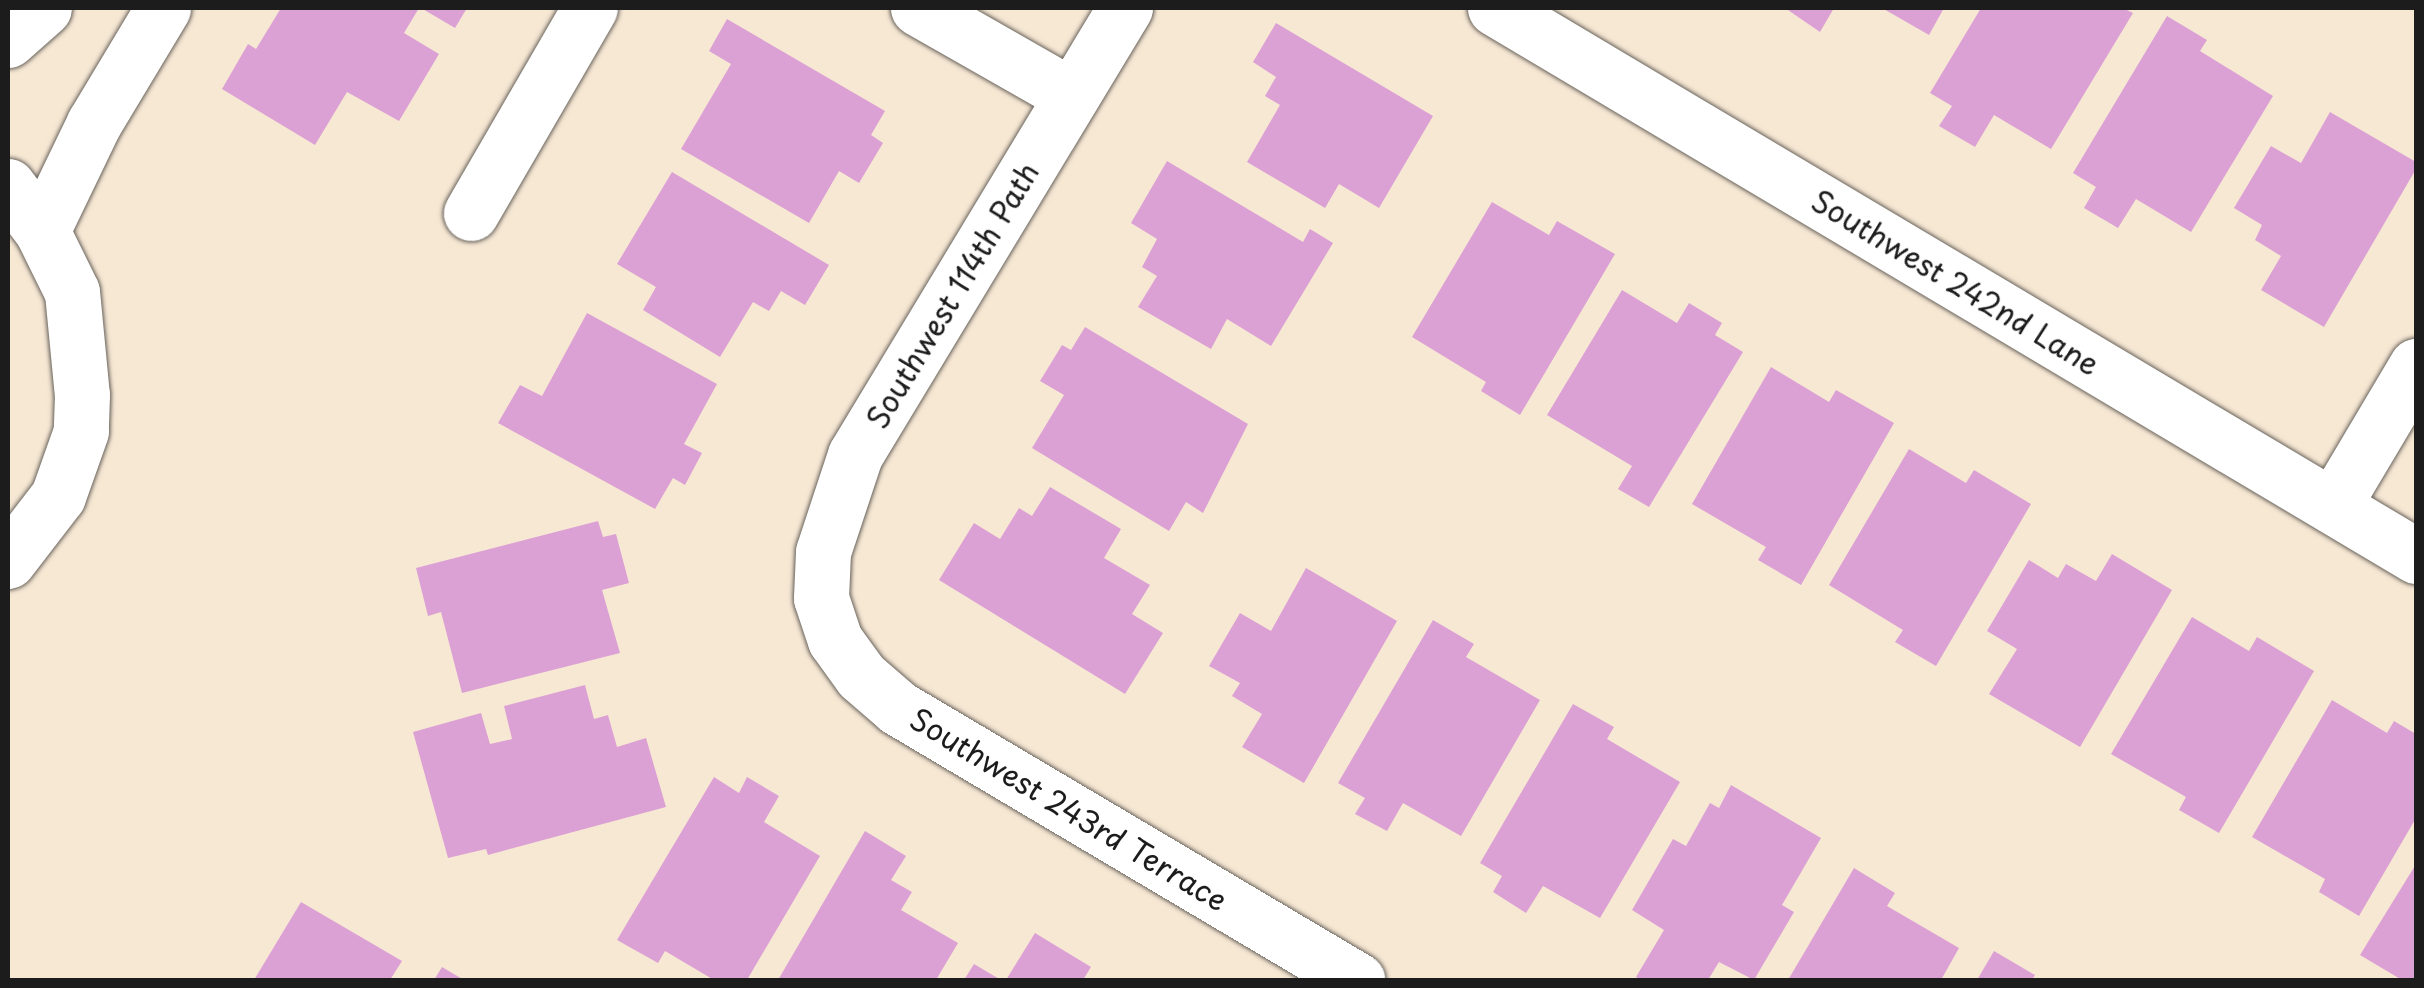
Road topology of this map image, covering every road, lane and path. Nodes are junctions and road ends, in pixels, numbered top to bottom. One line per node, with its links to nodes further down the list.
1 (44, 8): 7 (street)
2 (163, 8): 11 (street)
3 (590, 8): 10 (street)
4 (918, 8): 8 (street)
5 (1125, 8): 8 (street, Southwest 114th Path)
6 (1495, 8): 13 (street, Southwest 242nd Lane)
7 (8, 40)
8 (1072, 96): 16 (street, Southwest 114th Path)
9 (8, 186): 11 (street)
10 (470, 212)
11 (42, 232): 15 (street)
12 (2416, 366): 13 (street)
13 (2333, 506): 14 (street, Southwest 242nd Lane)
14 (2416, 556)
15 (8, 561)
16 (821, 598): 17 (street, Southwest 243rd Terrace)
17 (1357, 980)

